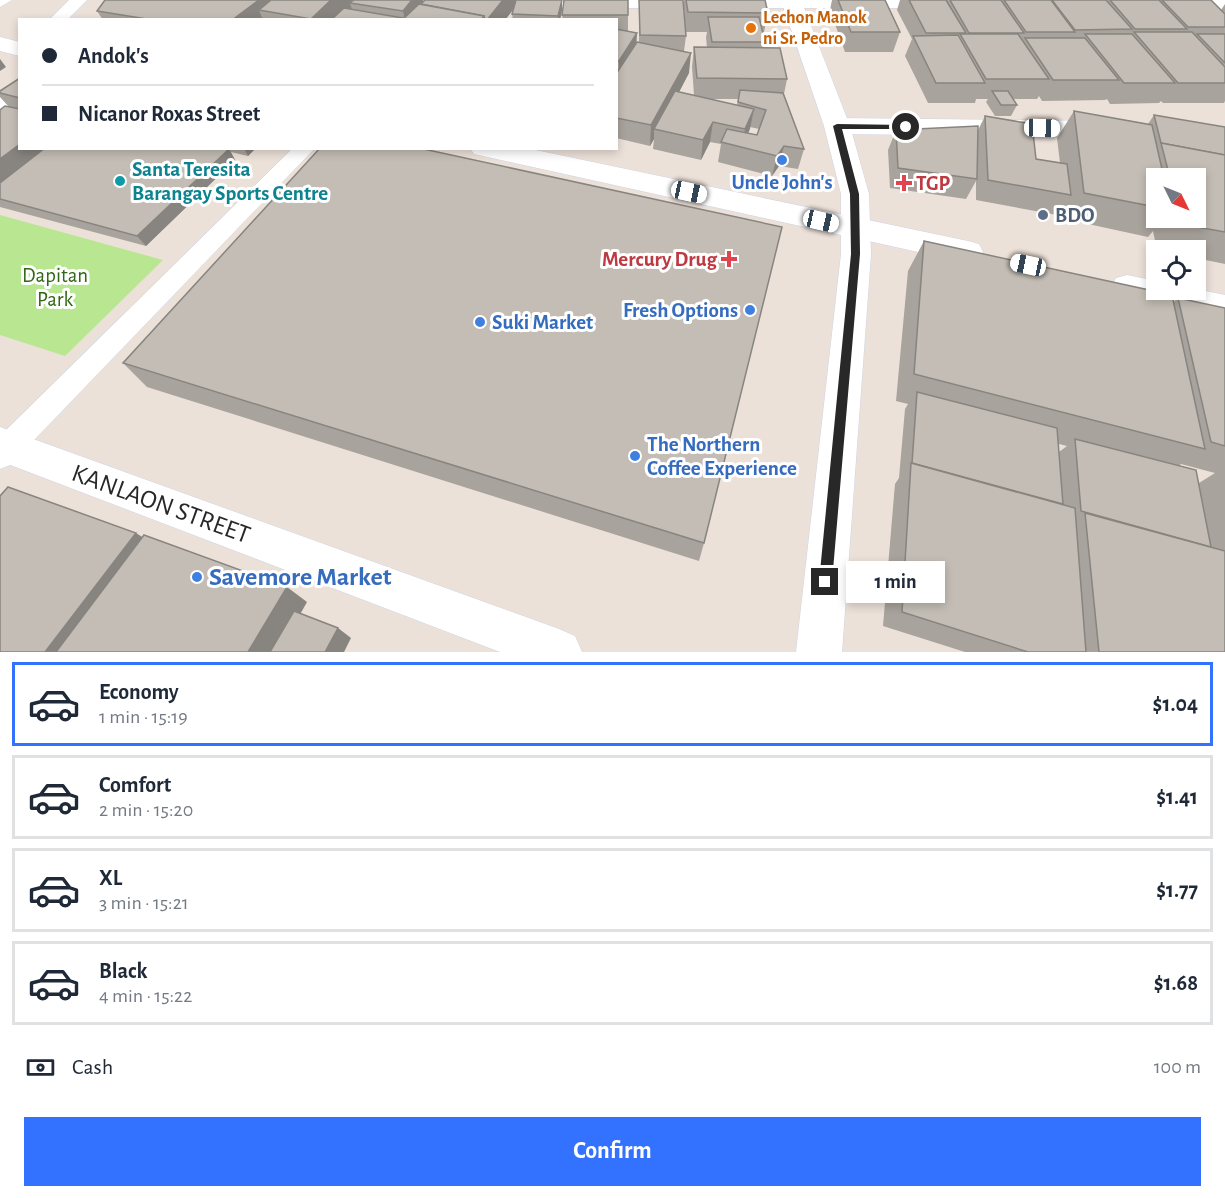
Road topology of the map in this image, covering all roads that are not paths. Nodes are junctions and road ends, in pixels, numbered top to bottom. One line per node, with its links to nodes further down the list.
1 (79, 0): 7 (lane)
2 (791, 1): 3 (street); 4 (street); 10 (street)
3 (495, 2)
4 (967, 2)
5 (1155, 3): 6 (street)
6 (1225, 3)
7 (59, 18)
8 (18, 94): 9 (street)
9 (0, 107)
10 (837, 126): 11 (street); 14 (street)
11 (1131, 129)
12 (303, 150): 18 (lane)
13 (492, 150): 14 (street)
14 (856, 229): 15 (street); 20 (street)
15 (998, 258)
16 (1100, 281): 17 (street)
17 (1225, 308)
18 (3, 449): 19 (street, KANLAON STREET)
19 (559, 652)
20 (819, 652)

